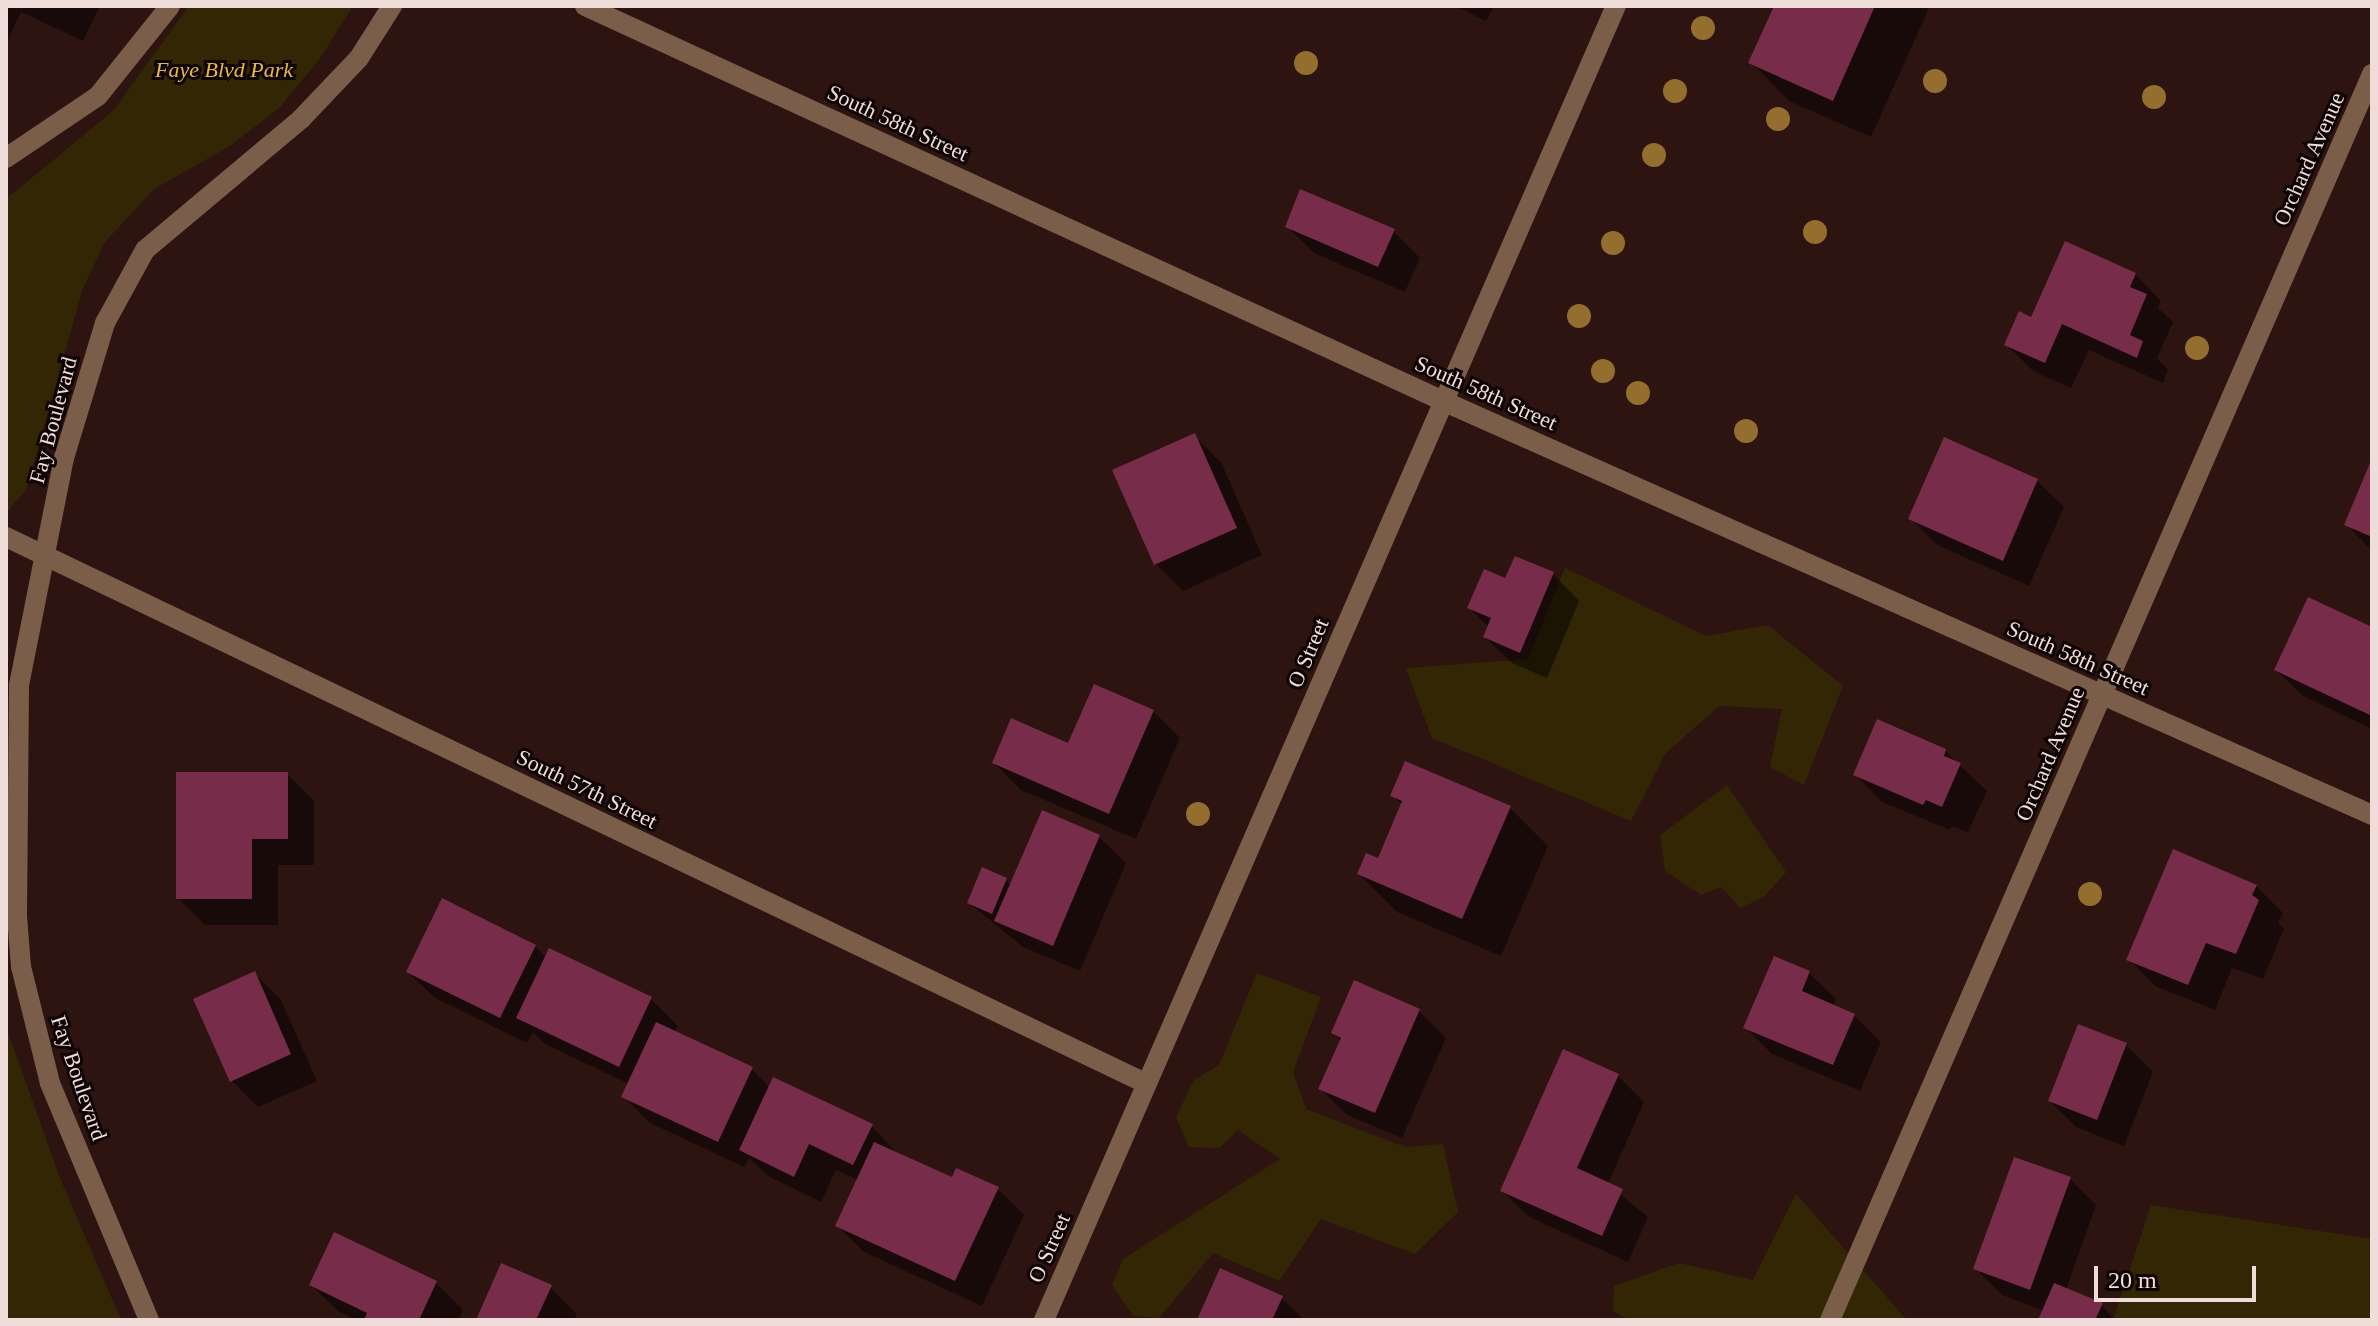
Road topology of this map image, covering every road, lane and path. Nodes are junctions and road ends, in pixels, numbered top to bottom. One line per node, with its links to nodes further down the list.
1 (170, 6): 6 (street)
2 (392, 6): 9 (street, Fay Boulevard)
3 (585, 6): 7 (street, South 58th Street)
4 (1616, 6): 7 (street, O Street)
5 (2372, 74): 10 (street, Orchard Avenue)
6 (6, 158)
7 (1443, 401): 10 (street, South 58th Street); 12 (street, O Street)
8 (6, 537): 9 (street, South 57th Street)
9 (47, 557): 12 (street, South 57th Street); 13 (street, Fay Boulevard)
10 (2102, 694): 11 (street, South 58th Street); 15 (street, Orchard Avenue)
11 (2372, 815)
12 (1147, 1084): 14 (street, O Street)
13 (149, 1320)
14 (1044, 1320)
15 (1830, 1320)

